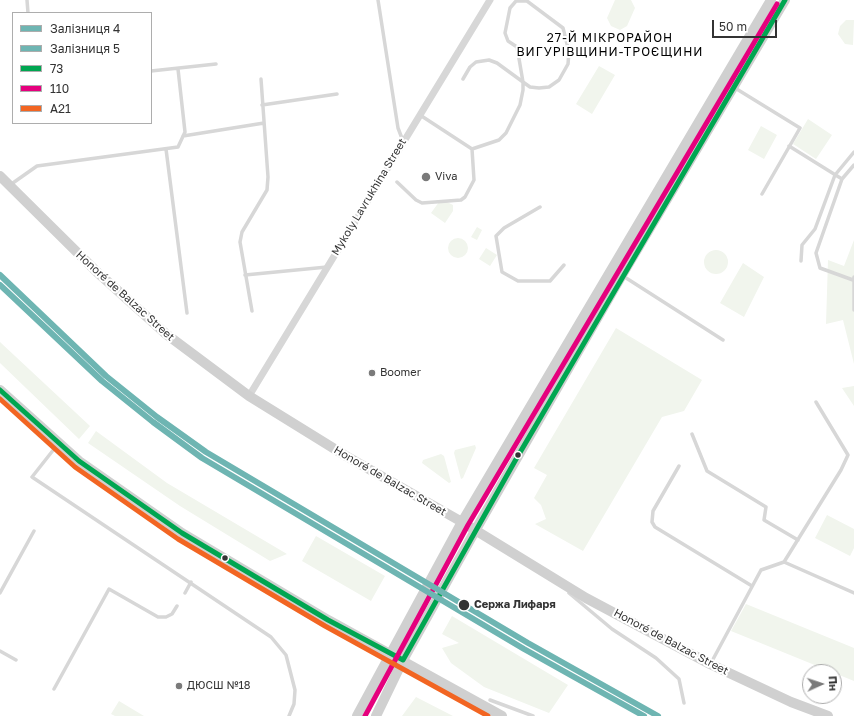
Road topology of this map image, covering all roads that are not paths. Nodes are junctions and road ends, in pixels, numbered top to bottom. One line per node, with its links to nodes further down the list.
1 (26, 0): 6 (lane)
2 (378, 0): 19 (lane)
3 (490, 0): 16 (street, Mykoly Lavrukhina Street)
4 (771, 0): 48 (street)
5 (785, 0): 13 (street)
6 (28, 12)
7 (216, 64): 8 (lane)
8 (178, 69): 9 (lane); 18 (lane)
9 (152, 71)
10 (261, 79): 15 (lane)
11 (463, 79): 12 (lane)
12 (523, 82): 12 (lane); 22 (lane)
13 (734, 88): 20 (lane); 36 (street)
14 (337, 94): 15 (lane)
15 (262, 105): 17 (lane)
16 (420, 114): 19 (street, Mykoly Lavrukhina Street); 22 (lane)
17 (264, 123): 18 (lane); 35 (lane)
18 (183, 136): 21 (lane)
19 (403, 141): 34 (street, Mykoly Lavrukhina Street)
20 (789, 146): 25 (lane); 30 (lane)
21 (166, 149): 29 (lane); 40 (lane)
22 (472, 149): 28 (lane)
23 (854, 152): 25 (lane)
24 (854, 165): 27 (lane)
25 (835, 175): 27 (lane); 32 (lane)
26 (0, 176): 29 (street, Honoré de Balzac Street)
27 (842, 179): 37 (lane)
28 (397, 182)
29 (9, 185): 43 (street, Honoré de Balzac Street)
30 (762, 194)
31 (540, 207): 33 (lane)
32 (801, 261)
33 (564, 265)
34 (327, 267): 35 (lane); 43 (street, Mykoly Lavrukhina Street)
35 (245, 275): 39 (lane)
36 (622, 275): 41 (lane); 50 (street)
37 (854, 278): 38 (lane)
38 (854, 310)
39 (252, 311)
40 (187, 313)
41 (723, 340)
42 (0, 390): 46 (street)
43 (249, 396): 48 (street, Honoré de Balzac Street)
44 (816, 402): 51 (lane)
45 (692, 434): 51 (lane)
46 (58, 444): 54 (lane); 61 (street)
47 (679, 466): 55 (lane)
48 (462, 522): 50 (street, Honoré de Balzac Street); 61 (street)
49 (34, 531): 56 (lane)
50 (475, 531): 53 (street, Honoré de Balzac Street); 63 (street)
51 (798, 540): 52 (lane)
52 (784, 562): 55 (lane); 58 (lane)
53 (549, 576): 64 (street, Honoré de Balzac Street); 67 (lane)
54 (191, 582): 57 (lane); 68 (lane)
55 (752, 586): 64 (lane)
56 (0, 593)
57 (185, 593)
58 (854, 593)
59 (177, 606): 65 (lane)
60 (0, 651): 62 (lane)
61 (390, 654): 63 (street); 69 (street)
62 (16, 660)
63 (403, 660): 70 (street); 71 (street)
64 (710, 664): 73 (street, Honoré de Balzac Street)
65 (54, 689)
66 (490, 700): 72 (lane)
67 (684, 703)
68 (289, 716)
69 (357, 716)
70 (376, 716)
71 (502, 716)
72 (532, 716)
73 (828, 716)

